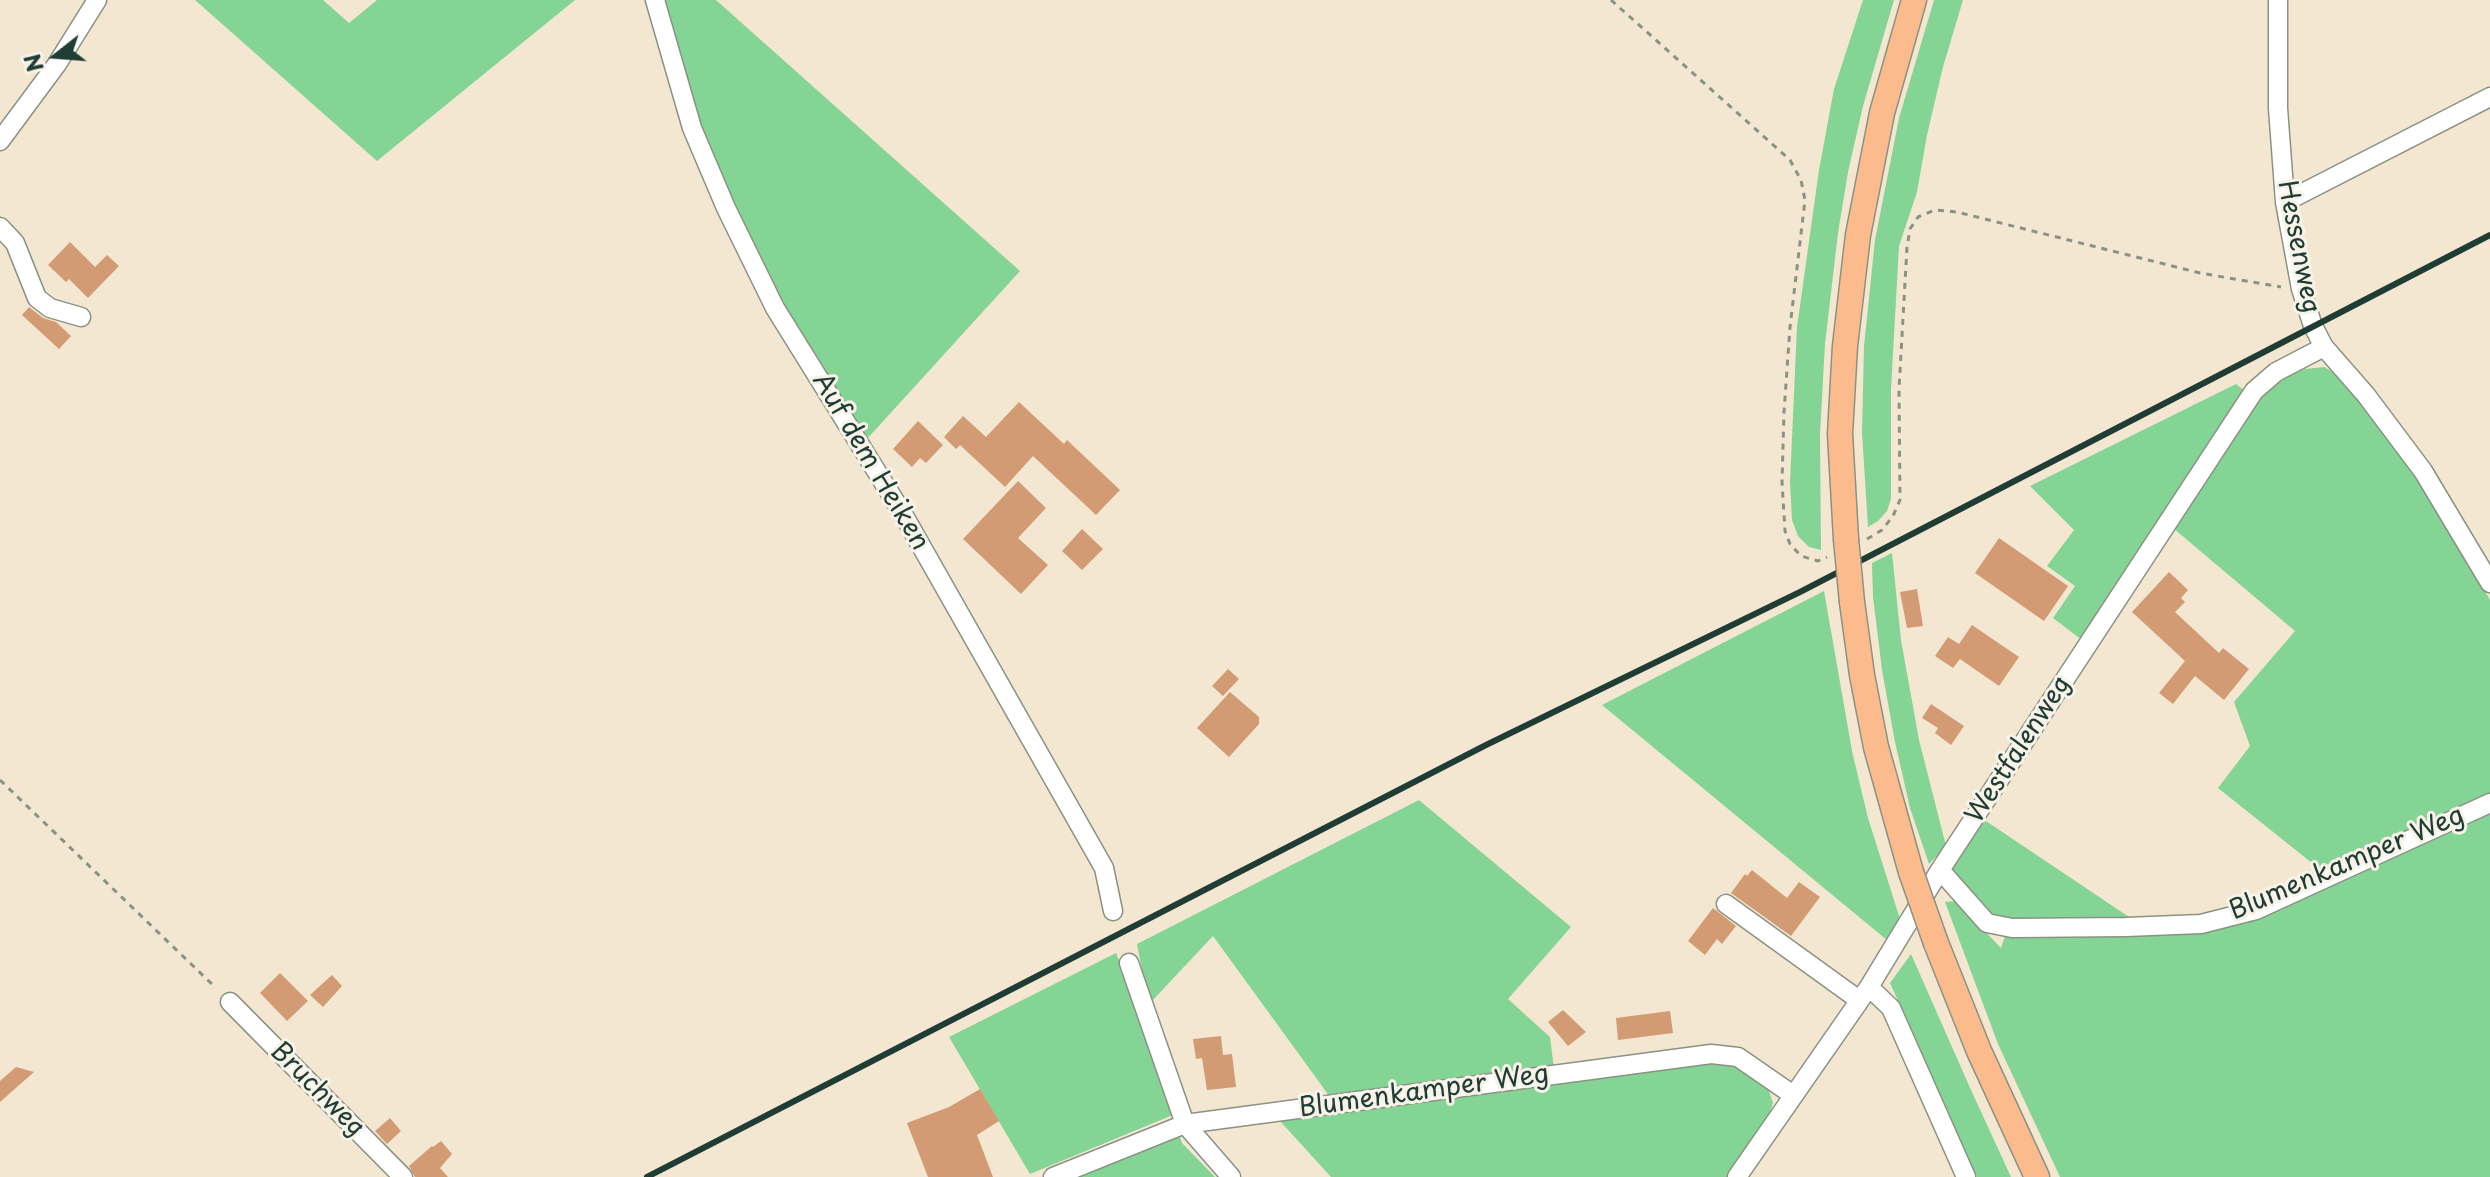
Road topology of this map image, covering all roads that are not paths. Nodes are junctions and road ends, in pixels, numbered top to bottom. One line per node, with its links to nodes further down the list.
1 (97, 0): 6 (street)
2 (655, 0): 15 (street, Auf dem Heiken)
3 (1914, 0): 26 (main road, bridge)
4 (2278, 0): 7 (street, Hessenweg)
5 (2490, 97): 7 (street)
6 (0, 141)
7 (2285, 202): 10 (street, Hessenweg)
8 (0, 227): 9 (street)
9 (81, 317)
10 (2324, 347): 11 (street, Hessenweg); 13 (street, Westfalenweg)
11 (2490, 583)
12 (2490, 803): 13 (street, Blumenkamper Weg)
13 (1940, 870): 17 (street, Westfalenweg)
14 (1726, 904): 17 (street)
15 (1113, 911)
16 (1129, 963): 20 (street)
17 (1864, 994): 19 (street, Westfalenweg); 25 (street)
18 (230, 1002): 21 (street, Bruchweg)
19 (1793, 1095): 20 (street, Blumenkamper Weg); 24 (street, Westfalenweg)
20 (1185, 1124): 22 (street, Blumenkamper Weg); 23 (street)
21 (403, 1177)
22 (1053, 1177)
23 (1231, 1177)
24 (1737, 1177)
25 (1966, 1177)
26 (2037, 1177)

